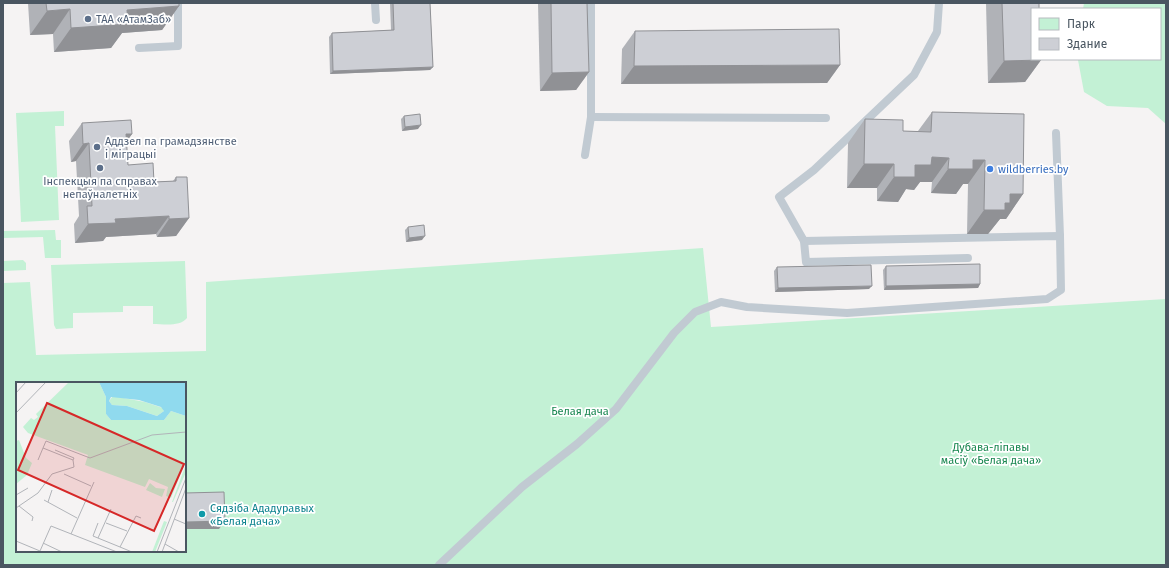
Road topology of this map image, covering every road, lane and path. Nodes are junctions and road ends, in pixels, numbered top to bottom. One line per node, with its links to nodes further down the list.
1 (178, 3): 6 (lane)
2 (376, 3): 5 (lane)
3 (591, 3): 7 (lane)
4 (939, 3): 12 (lane)
5 (376, 20)
6 (139, 48)
7 (591, 117): 8 (lane); 10 (lane)
8 (826, 118)
9 (1056, 134): 11 (lane)
10 (585, 155)
11 (1060, 236): 12 (lane); 14 (lane)
12 (804, 242): 13 (lane)
13 (968, 258)
14 (439, 565)

